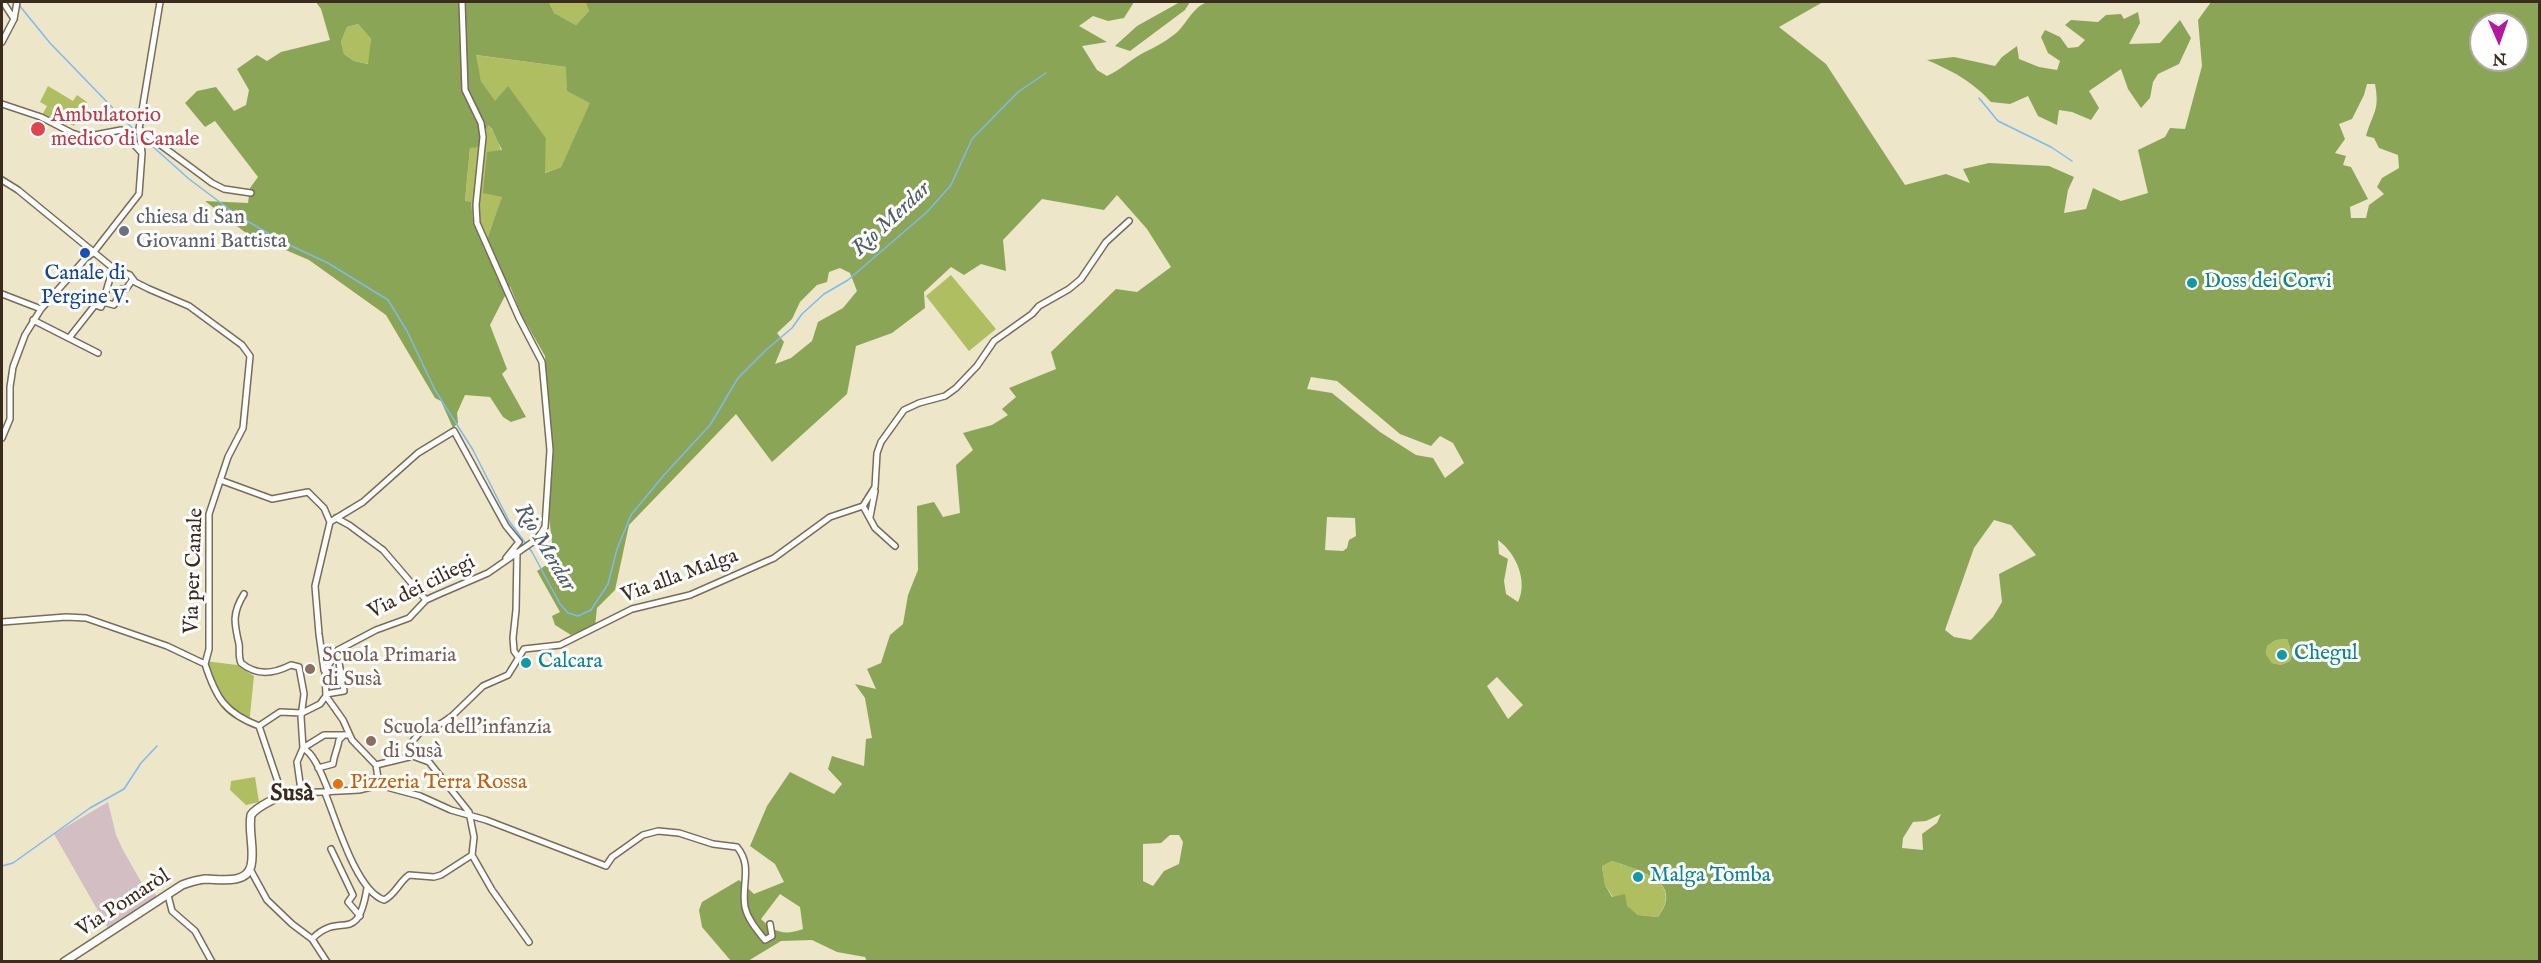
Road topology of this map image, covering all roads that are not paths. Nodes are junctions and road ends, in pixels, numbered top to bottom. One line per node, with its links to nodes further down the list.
1 (3, 2): 5 (street)
2 (17, 2): 5 (street)
3 (160, 2): 8 (street)
4 (462, 2): 33 (street, Via dei ciliegi)
5 (14, 19): 6 (street)
6 (2, 42)
7 (2, 104): 9 (street)
8 (139, 134): 9 (street); 11 (street)
9 (142, 153): 13 (street)
10 (2, 180): 13 (street)
11 (251, 193)
12 (1129, 221): 27 (street)
13 (93, 253): 14 (street); 19 (street)
14 (113, 268): 15 (street); 17 (street)
15 (133, 279): 17 (street); 26 (street, Via per Canale)
16 (3, 295): 18 (street); 19 (street)
17 (103, 302): 21 (street)
18 (2, 304)
19 (41, 309): 20 (street)
20 (33, 320): 21 (street); 24 (street)
21 (69, 338): 22 (street)
22 (98, 353)
23 (2, 401): 24 (street)
24 (10, 403): 25 (street)
25 (2, 438)
26 (220, 480): 31 (street); 41 (street, Via per Canale)
27 (875, 487): 28 (street); 30 (street)
28 (863, 506): 30 (street); 40 (street, Via alla Malga)
29 (336, 518): 31 (street); 34 (street); 37 (street)
30 (870, 519): 32 (street)
31 (330, 522): 42 (street)
32 (895, 546)
33 (517, 552): 34 (street, Via dei ciliegi); 35 (street)
34 (505, 561): 35 (street); 37 (street, Via dei ciliegi)
35 (518, 565): 40 (street)
36 (244, 594): 44 (street)
37 (426, 600): 39 (street, Via dei ciliegi)
38 (2, 622): 41 (street)
39 (334, 654): 42 (street); 43 (street)
40 (519, 658): 48 (street, Via alla Malga)
41 (205, 664): 45 (street)
42 (325, 671): 43 (street)
43 (326, 695): 44 (street); 46 (street)
44 (302, 713): 45 (street); 47 (street)
45 (259, 726): 53 (street)
46 (346, 735): 47 (street); 49 (street); 50 (street)
47 (303, 748): 50 (street); 54 (street)
48 (410, 755): 49 (street); 55 (street)
49 (376, 765): 51 (street)
50 (318, 768): 52 (street)
51 (379, 785): 52 (street); 55 (street)
52 (327, 792): 54 (street); 59 (street)
53 (282, 794): 54 (street); 58 (street)
54 (299, 794)
55 (471, 816): 57 (street); 62 (street)
56 (331, 849): 61 (street)
57 (472, 855): 59 (street); 64 (street)
58 (250, 869): 60 (street, Via Pomaròl); 63 (street)
59 (367, 888): 61 (street)
60 (168, 895): 65 (street, Via Pomaròl); 66 (street)
61 (360, 916): 63 (street)
62 (770, 924)
63 (312, 939): 67 (street)
64 (529, 942)
65 (64, 962)
66 (212, 962)
67 (327, 962)

